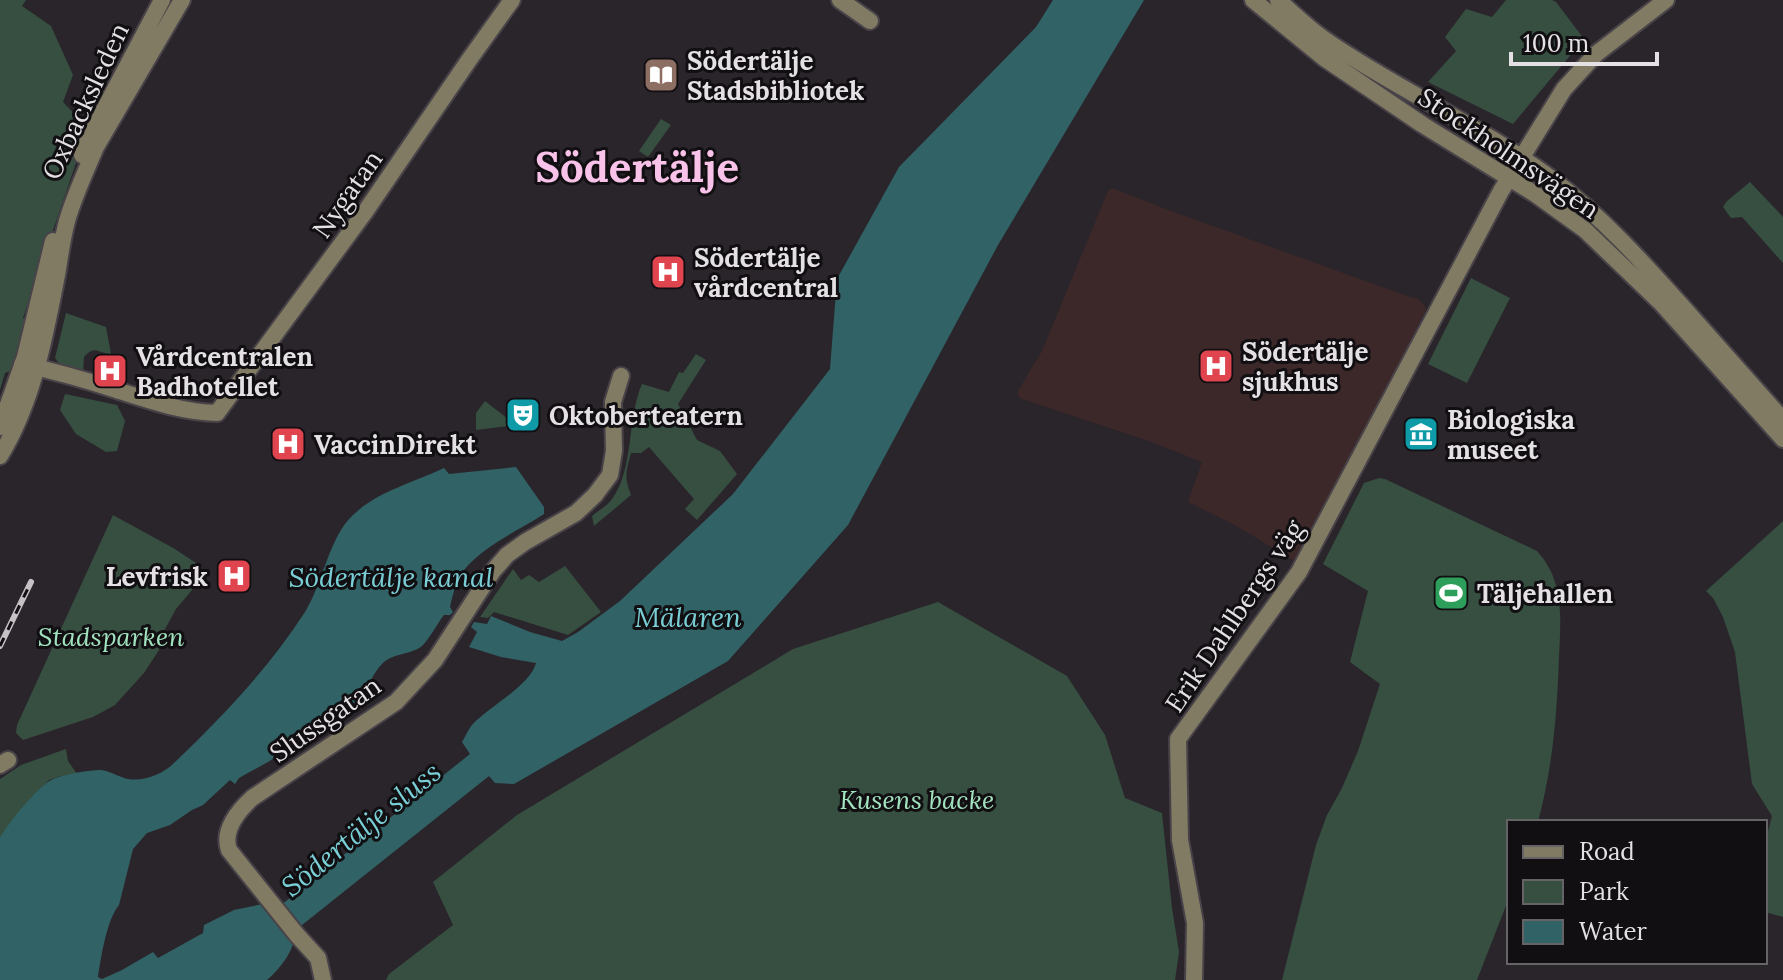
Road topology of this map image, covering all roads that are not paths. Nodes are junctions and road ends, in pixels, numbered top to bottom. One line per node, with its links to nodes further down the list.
1 (162, 0): 11 (street, Oxbacksleden)
2 (182, 0): 11 (street, Oxbacksleden)
3 (512, 0): 11 (street, Nygatan)
4 (840, 0): 8 (street)
5 (1253, 0): 10 (street, Stockholmsvägen)
6 (1278, 0): 9 (street, Stockholmsvägen)
7 (1666, 0): 9 (street, Erik Dahlbergs väg)
8 (870, 21)
9 (1521, 157): 10 (street, Erik Dahlbergs väg); 13 (street, Stockholmsvägen)
10 (1509, 178): 15 (street, Stockholmsvägen); 18 (street, Erik Dahlbergs väg)
11 (28, 371): 14 (street); 16 (street)
12 (621, 376): 17 (street, Slussgatan)
13 (1783, 420)
14 (0, 427)
15 (1783, 439)
16 (0, 456)
17 (323, 980)
18 (1194, 980)

